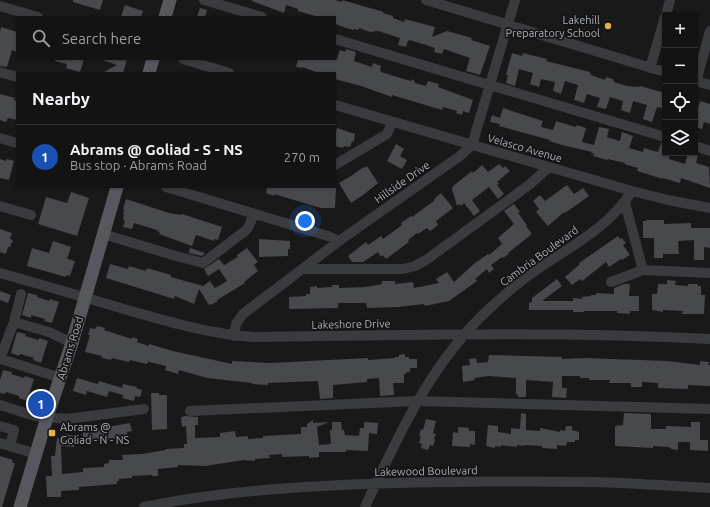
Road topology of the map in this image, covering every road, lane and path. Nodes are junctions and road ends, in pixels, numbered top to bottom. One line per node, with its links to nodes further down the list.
1 (170, 0): 9 (main road)
2 (204, 0): 10 (street)
3 (426, 0): 11 (street)
4 (515, 0): 11 (street)
5 (670, 0): 7 (street)
6 (0, 6): 8 (street)
7 (666, 12)
8 (35, 16)
9 (165, 16)
10 (259, 16)
11 (508, 24): 17 (street); 25 (street)
12 (662, 26): 17 (street)
13 (710, 31): 22 (street)
14 (336, 39): 25 (street)
15 (153, 60): 20 (main road)
16 (186, 60): 21 (street)
17 (650, 68): 18 (street)
18 (662, 71)
19 (0, 72): 23 (street)
20 (149, 72)
21 (226, 72)
22 (698, 74)
23 (16, 77)
24 (698, 82): 26 (street)
25 (490, 84): 29 (street); 32 (street)
26 (710, 85)
27 (336, 105): 28 (street, Velasco Avenue)
28 (392, 122): 32 (street, Velasco Avenue); 35 (street)
29 (662, 136)
30 (0, 138): 31 (street)
31 (16, 143)
32 (472, 145): 36 (street, Velasco Avenue); 46 (street, Hillside Drive)
33 (698, 147): 34 (street)
34 (710, 151)
35 (336, 164)
36 (549, 167): 39 (street, Velasco Avenue); 47 (street)
37 (117, 188): 45 (main road, Abrams Road)
38 (169, 188): 43 (street)
39 (632, 191): 40 (street, Cambria Boulevard); 42 (street, Velasco Avenue)
40 (625, 203): 48 (street); 55 (street, Cambria Boulevard)
41 (0, 206): 44 (street)
42 (710, 208)
43 (254, 214): 45 (street); 46 (street)
44 (31, 215)
45 (103, 234): 53 (main road, Abrams Road)
46 (339, 241): 47 (street, Hillside Drive)
47 (302, 269): 56 (street, Hillside Drive)
48 (644, 270): 50 (street); 51 (street)
49 (0, 273): 53 (street, Lakeshore Drive)
50 (710, 273)
51 (611, 282)
52 (21, 294): 54 (street)
53 (86, 298): 56 (street, Lakeshore Drive); 58 (main road, Abrams Road)
54 (14, 322): 58 (street); 59 (street)
55 (464, 334): 56 (street, Lakeshore Drive); 57 (street, Lakeshore Drive); 61 (street, Cambria Boulevard)
56 (234, 336)
57 (710, 339)
58 (72, 343): 60 (main road, Abrams Road)
59 (0, 359): 60 (street)
60 (61, 378): 66 (main road, Abrams Road)
61 (417, 402): 64 (street); 65 (street); 70 (street, Cambria Boulevard)
62 (1, 407): 66 (street)
63 (144, 409): 66 (street)
64 (710, 409)
65 (190, 411)
66 (47, 417): 69 (main road, Abrams Road)
67 (0, 426): 68 (street)
68 (5, 444): 69 (street)
69 (36, 454): 72 (main road, Abrams Road)
70 (376, 484): 71 (street, Lakewood Boulevard); 73 (street, Lakewood Boulevard); 74 (street, Cambria Boulevard)
71 (710, 488)
72 (20, 507)
73 (144, 507)
74 (365, 507)

